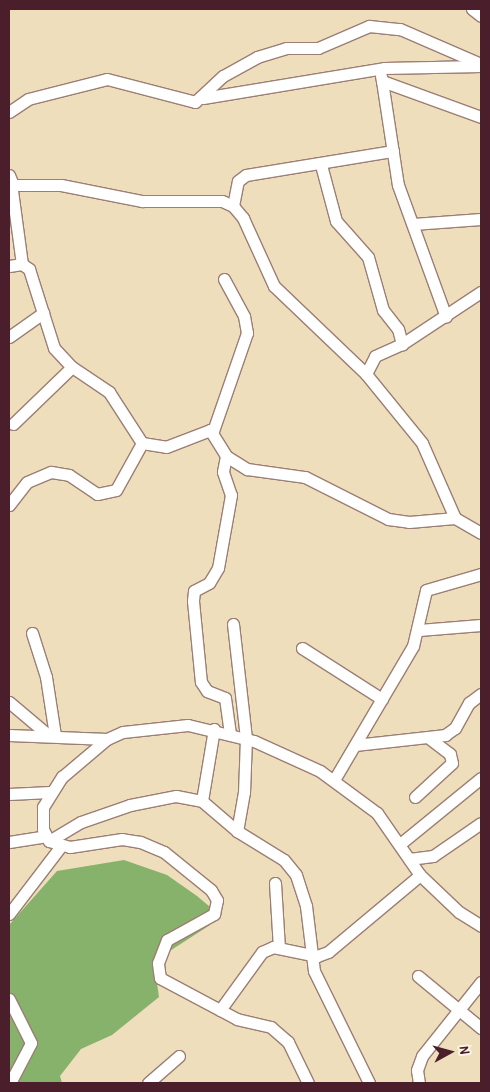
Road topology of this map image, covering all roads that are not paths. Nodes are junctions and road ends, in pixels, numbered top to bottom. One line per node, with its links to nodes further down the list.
1 (472, 9): 2 (street)
2 (481, 16)
3 (481, 65): 4 (street); 6 (street)
4 (380, 68): 5 (street); 6 (street)
5 (382, 81): 8 (street); 9 (street)
6 (203, 98): 7 (street)
7 (9, 112)
8 (481, 117)
9 (393, 151): 10 (street); 14 (street)
10 (321, 165): 12 (street); 22 (street)
11 (10, 179): 12 (street); 15 (street)
12 (233, 206): 24 (street)
13 (481, 219): 14 (street)
14 (412, 224): 20 (street)
15 (22, 264): 16 (street); 19 (street)
16 (9, 266)
17 (224, 278): 26 (street)
18 (481, 292): 20 (street)
19 (43, 313): 21 (street); 23 (street)
20 (446, 317): 22 (street)
21 (9, 337)
22 (402, 344): 24 (street)
23 (72, 367): 25 (street); 27 (street)
24 (366, 374): 30 (street)
25 (13, 424)
26 (213, 431): 27 (street); 28 (street)
27 (142, 443): 29 (street)
28 (226, 456): 30 (street); 42 (street)
29 (9, 505)
30 (455, 518): 31 (street)
31 (481, 534)
32 (480, 574): 35 (street)
33 (232, 624): 45 (street)
34 (481, 625): 35 (street)
35 (419, 630): 39 (street)
36 (32, 633): 43 (street)
37 (302, 648): 39 (street)
38 (481, 694): 47 (street)
39 (382, 700): 48 (street)
40 (9, 702): 43 (street)
41 (214, 729): 42 (street); 46 (street); 54 (street)
42 (230, 733): 45 (street)
43 (51, 734): 44 (street); 46 (street)
44 (9, 735)
45 (246, 738): 50 (street); 56 (street)
46 (107, 739): 51 (street)
47 (430, 739): 48 (street); 53 (street)
48 (355, 745): 50 (street)
49 (481, 778): 59 (street)
50 (334, 780): 59 (street)
51 (50, 792): 52 (street); 57 (street)
52 (9, 794)
53 (415, 797)
54 (202, 801): 56 (street); 57 (street)
55 (481, 823): 61 (street)
56 (237, 831): 67 (street)
57 (47, 838): 58 (street); 60 (street)
58 (9, 842)
59 (400, 844): 61 (street)
60 (61, 846): 64 (street); 71 (street)
61 (409, 858): 62 (street)
62 (420, 875): 65 (street); 67 (street)
63 (274, 883): 66 (street)
64 (9, 914)
65 (480, 924)
66 (279, 948): 67 (street); 71 (street)
67 (310, 955): 78 (street)
68 (418, 976): 72 (street)
69 (480, 986): 72 (street)
70 (9, 999): 76 (street)
71 (220, 1010): 75 (street)
72 (460, 1011): 73 (street); 79 (street)
73 (481, 1028)
74 (179, 1056): 77 (street)
75 (304, 1082)
76 (10, 1083)
77 (148, 1083)
78 (369, 1083)
79 (419, 1083)

